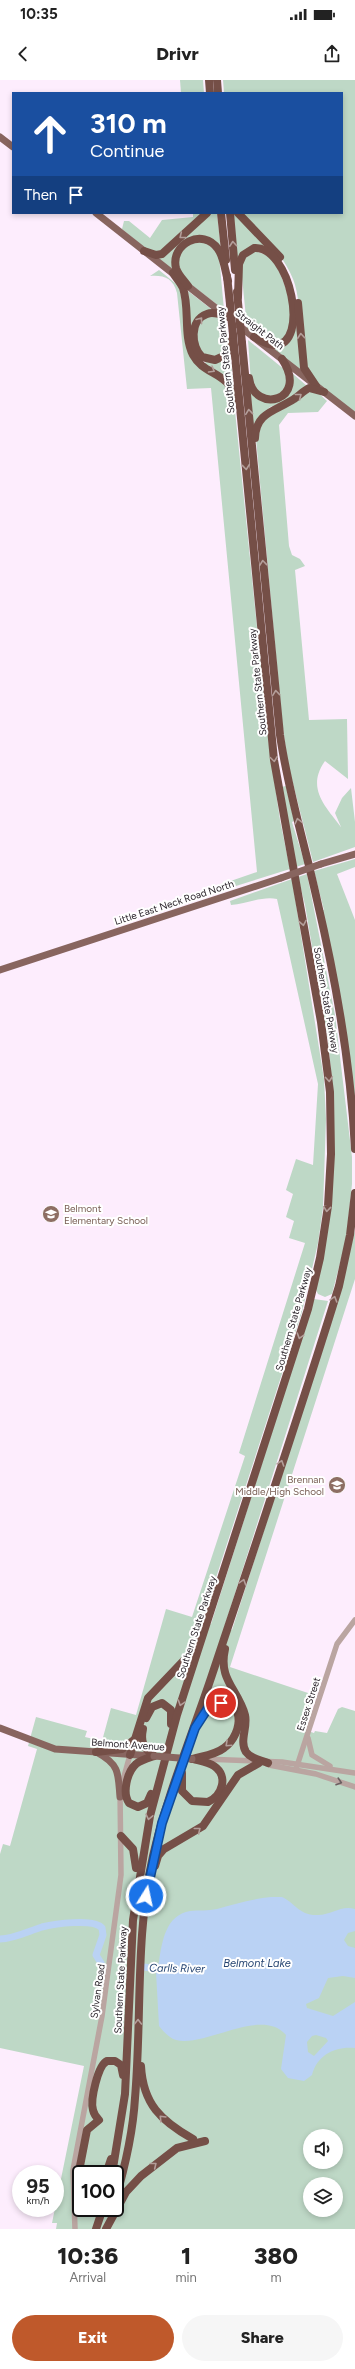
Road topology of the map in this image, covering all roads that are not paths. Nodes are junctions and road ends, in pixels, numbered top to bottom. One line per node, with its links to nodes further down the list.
1 (209, 80): 3 (highway)
2 (217, 80): 4 (highway)
3 (210, 92)
4 (218, 92)
5 (0, 137): 6 (main road)
6 (12, 146)
7 (97, 214): 12 (main road, Straight Path)
8 (206, 214): 12 (highway, one-way to 12)
9 (222, 214): 14 (highway, Southern State Parkway)
10 (230, 214): 16 (highway, Southern State Parkway, one-way to 10)
11 (239, 214): 22 (highway, one-way to 11)
12 (144, 251): 13 (main road, Straight Path)
13 (172, 273): 15 (main road, Straight Path); 25 (highway, one-way to 25)
14 (228, 281): 15 (highway); 18 (highway, Southern State Parkway, bridge)
15 (188, 286): 17 (main road, Straight Path)
16 (238, 297): 19 (highway); 20 (highway, Southern State Parkway, bridge)
17 (228, 317): 18 (highway, one-way to 17); 19 (main road, Straight Path)
18 (233, 335): 25 (highway, Southern State Parkway)
19 (254, 337): 21 (main road, Straight Path)
20 (244, 358): 21 (highway); 26 (highway, Southern State Parkway, one-way to 20)
21 (282, 359): 22 (main road, Straight Path)
22 (316, 386): 23 (main road, Straight Path)
23 (324, 392): 24 (main road, Straight Path); 26 (highway, one-way to 23)
24 (355, 416)
25 (242, 428): 31 (highway, Southern State Parkway, one-way to 31)
26 (254, 465): 29 (highway, Southern State Parkway, one-way to 26)
27 (355, 854): 28 (main road, Little East Neck Road North, bridge)
28 (0, 970)
29 (355, 1149)
30 (355, 1193): 32 (highway, Southern State Parkway, one-way to 30)
31 (211, 1613): 37 (highway, Southern State Parkway, one-way to 37); 38 (highway)
32 (231, 1619): 35 (highway, Southern State Parkway); 43 (highway)
33 (355, 1620): 36 (street, Essex Street)
34 (0, 1728): 39 (main road, Belmont Avenue)
35 (195, 1728): 42 (highway, Southern State Parkway); 42 (highway, one-way to 42)
36 (308, 1734): 47 (street, Essex Street); 48 (street)
37 (172, 1735): 41 (highway); 45 (highway, Southern State Parkway)
38 (136, 1738): 39 (highway); 40 (highway)
39 (96, 1752): 40 (main road, Belmont Avenue); 52 (main road)
40 (130, 1755): 41 (main road, Belmont Avenue); 52 (street, Sylvan Road)
41 (154, 1756): 42 (main road, Belmont Avenue, bridge); 45 (highway)
42 (187, 1760): 42 (highway); 44 (street, Belmont Avenue); 54 (highway, Southern State Parkway)
43 (268, 1762): 44 (street, Belmont Avenue); 47 (street, Belmont Avenue)
44 (259, 1763): 47 (street, Belmont Avenue); 54 (highway, one-way to 44)
45 (163, 1766): 55 (highway, Southern State Parkway, one-way to 55)
46 (317, 1766): 47 (street, Belmont Avenue); 48 (street, Belmont Avenue); 50 (street)
47 (297, 1767): 50 (street, Belmont Avenue)
48 (336, 1769): 49 (street, Belmont Avenue)
49 (355, 1773)
50 (316, 1774): 51 (street, Belmont Avenue, one-way to 51)
51 (355, 1787)
52 (120, 1797): 53 (street, Sylvan Road)
53 (121, 1836): 55 (highway); 67 (street, Sylvan Road)
54 (146, 1896): 56 (highway, Southern State Parkway, one-way to 54)
55 (136, 1899): 57 (highway, Southern State Parkway)
56 (138, 2041): 58 (highway, one-way to 56); 64 (highway, Southern State Parkway)
57 (126, 2094): 60 (highway, Southern State Parkway); 61 (highway)
58 (193, 2139)
59 (205, 2141): 69 (highway, one-way to 59)
60 (119, 2144): 62 (highway); 63 (highway, Southern State Parkway)
61 (80, 2165)
62 (110, 2165)
63 (114, 2165)
64 (123, 2165)
65 (100, 2217): 68 (highway)
66 (110, 2217): 69 (highway)
67 (75, 2229)
68 (96, 2229)
69 (106, 2229)

